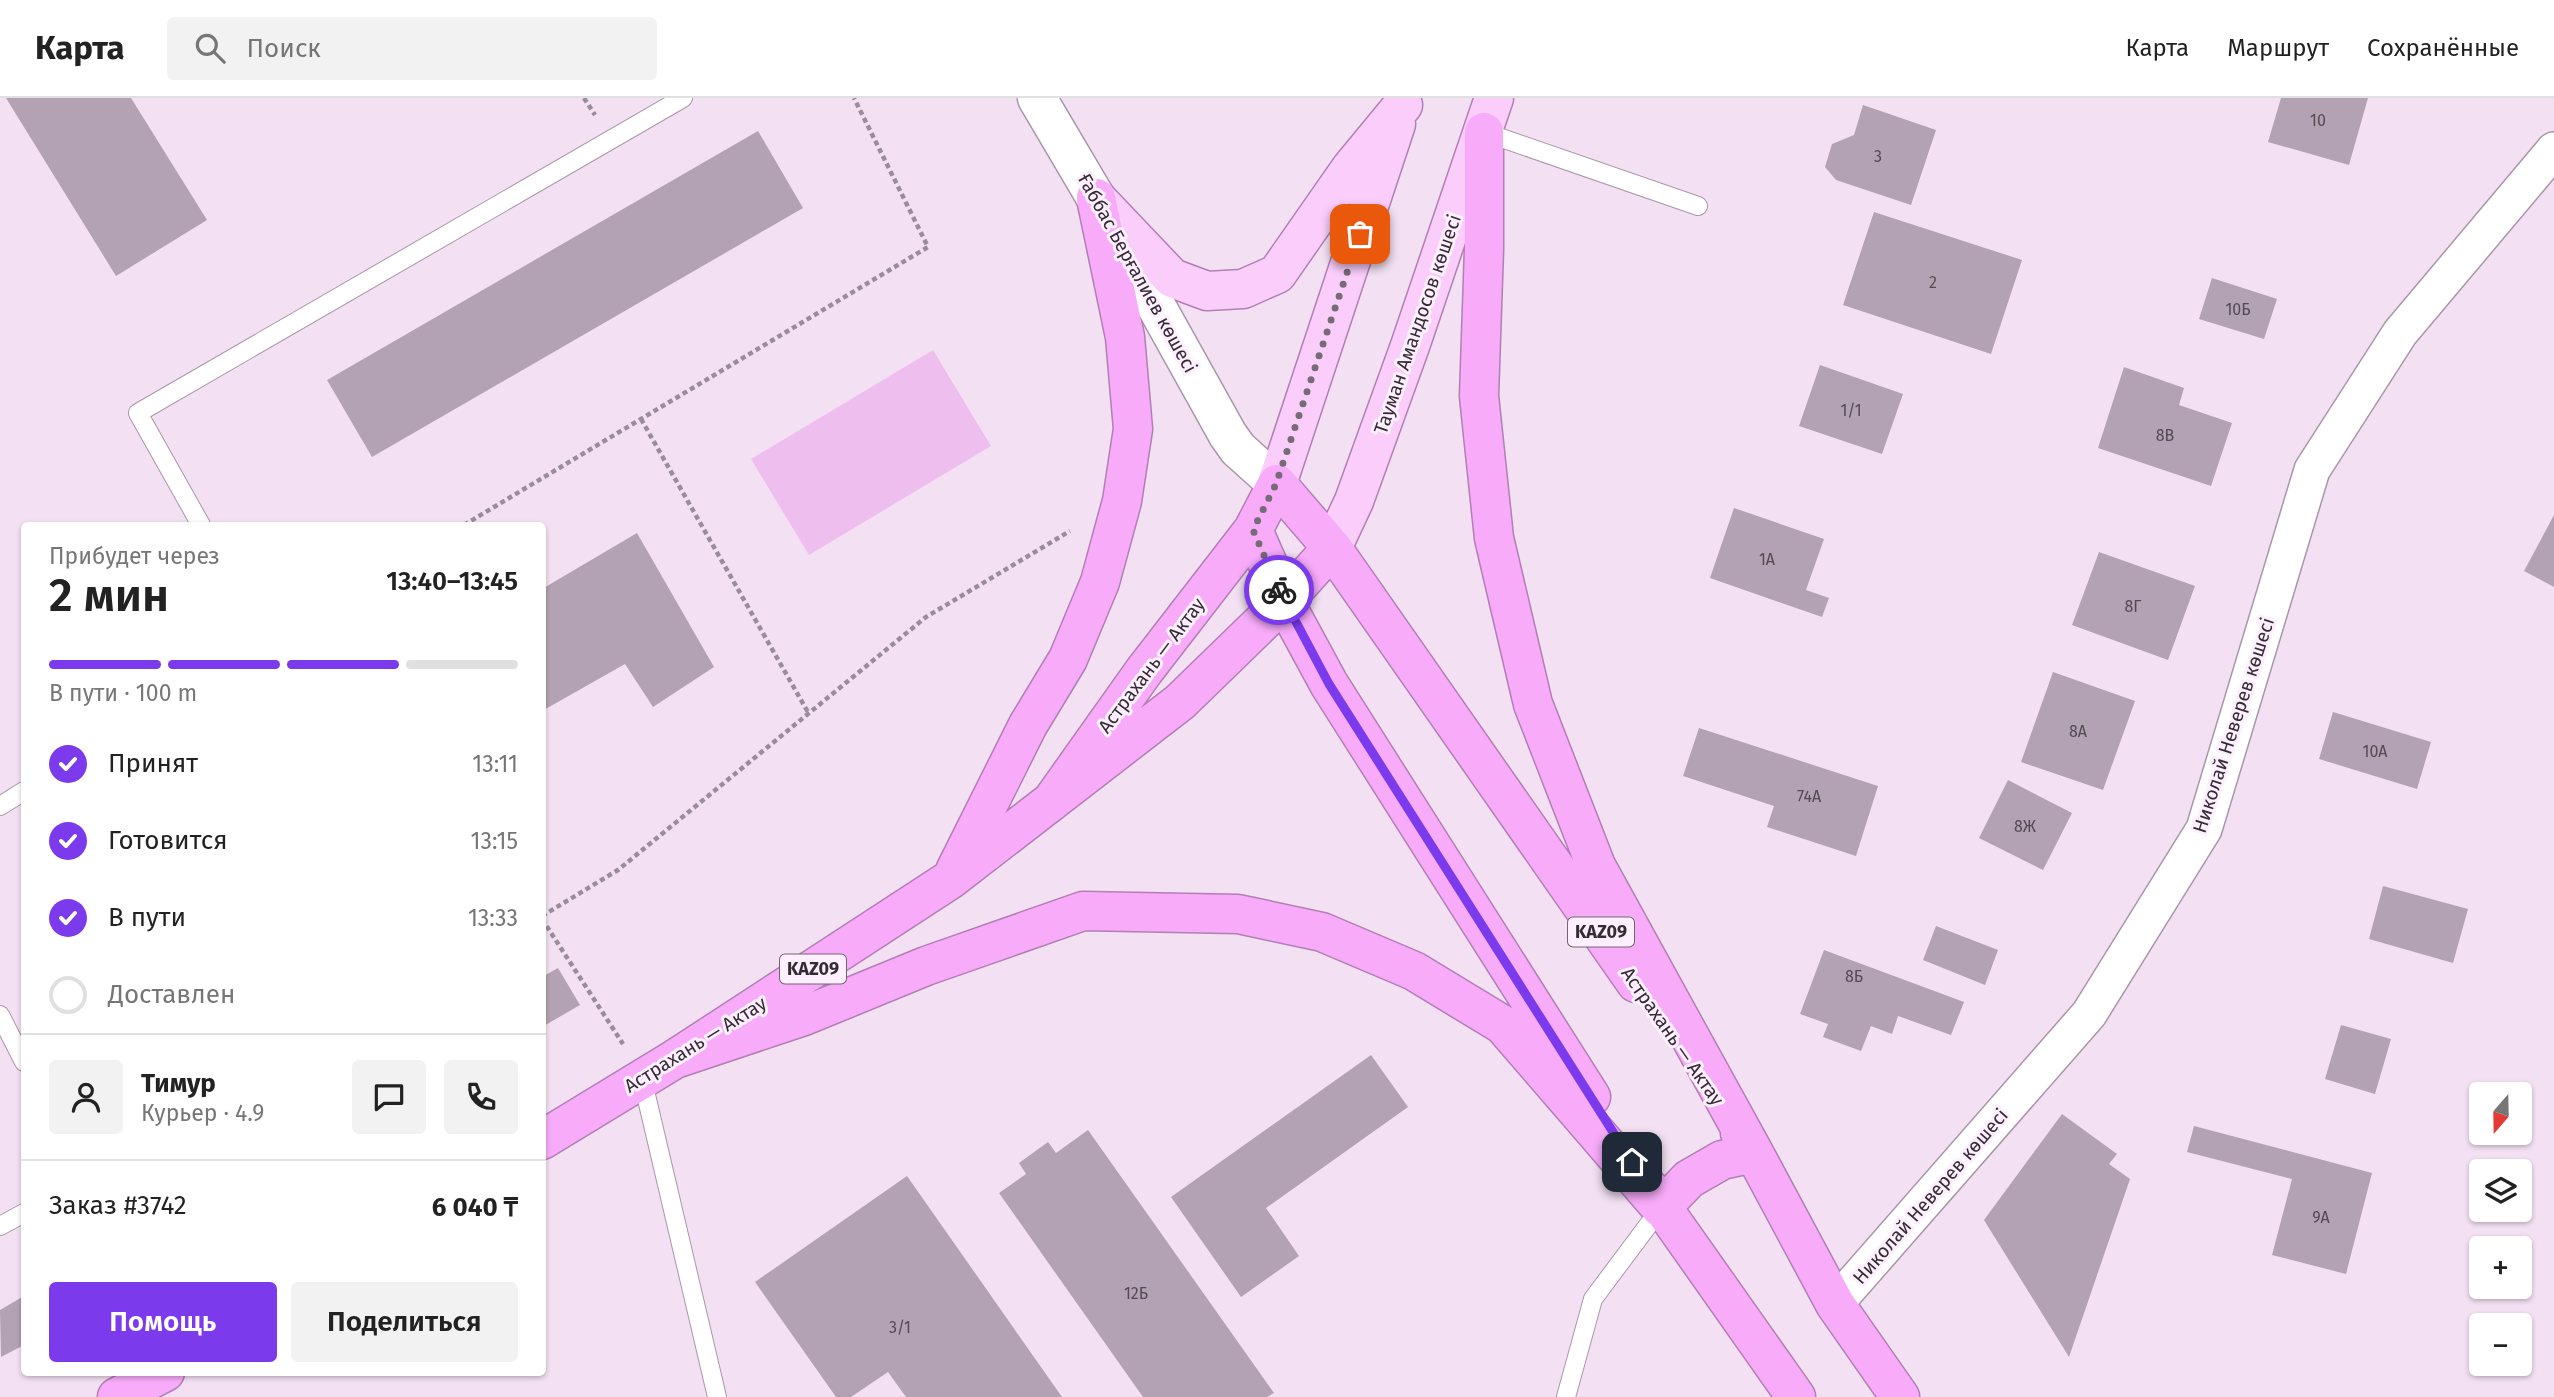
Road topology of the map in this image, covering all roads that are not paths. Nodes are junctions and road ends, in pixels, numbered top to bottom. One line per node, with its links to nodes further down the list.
1 (682, 98): 10 (lane)
2 (1037, 98): 6 (main road, Ғаббас Берғалиев көшесі)
3 (1404, 101): 6 (main road); 9 (main road)
4 (1489, 115): 7 (lane); 12 (main road, Тауман Амандосов көшесі); 23 (highway)
5 (2554, 150): 27 (street, Николай Неверев көшесі)
6 (1096, 198): 8 (main road, Ғаббас Берғалиев көшесі); 17 (highway)
7 (1698, 206)
8 (1238, 449): 9 (main road, Ғаббас Берғалиев көшесі); 11 (main road, Ғаббас Берғалиев көшесі)
9 (1276, 484): 11 (highway, Астрахань — Актау / KAZ09); 12 (highway, Астрахань — Актау / KAZ09)
10 (199, 522)
11 (1253, 530): 13 (highway); 15 (highway, Астрахань — Актау / KAZ09)
12 (1332, 548): 13 (highway, Астрахань — Актау / KAZ09); 23 (highway, Астрахань — Актау / KAZ09)
13 (1284, 601): 15 (highway, Астрахань — Актау / KAZ09); 24 (highway)
14 (21, 793): 16 (lane)
15 (1051, 802): 17 (highway, Астрахань — Актау / KAZ09)
16 (0, 806)
17 (951, 879): 20 (highway, Астрахань — Актау / KAZ09)
18 (0, 1015): 19 (lane)
19 (21, 1056)
20 (675, 1059): 21 (highway, Астрахань — Актау / KAZ09); 24 (highway)
21 (642, 1078): 22 (highway, Астрахань — Актау / KAZ09); 30 (lane)
22 (546, 1138)
23 (1754, 1153): 24 (highway); 27 (highway, Астрахань — Актау / KAZ09)
24 (1661, 1208): 31 (lane); 32 (highway)
25 (21, 1215): 26 (lane)
26 (0, 1226)
27 (1835, 1304): 33 (highway, Астрахань — Актау / KAZ09)
28 (157, 1376): 29 (highway)
29 (117, 1397)
30 (717, 1397)
31 (1566, 1397)
32 (1796, 1397)
33 (1900, 1397)

